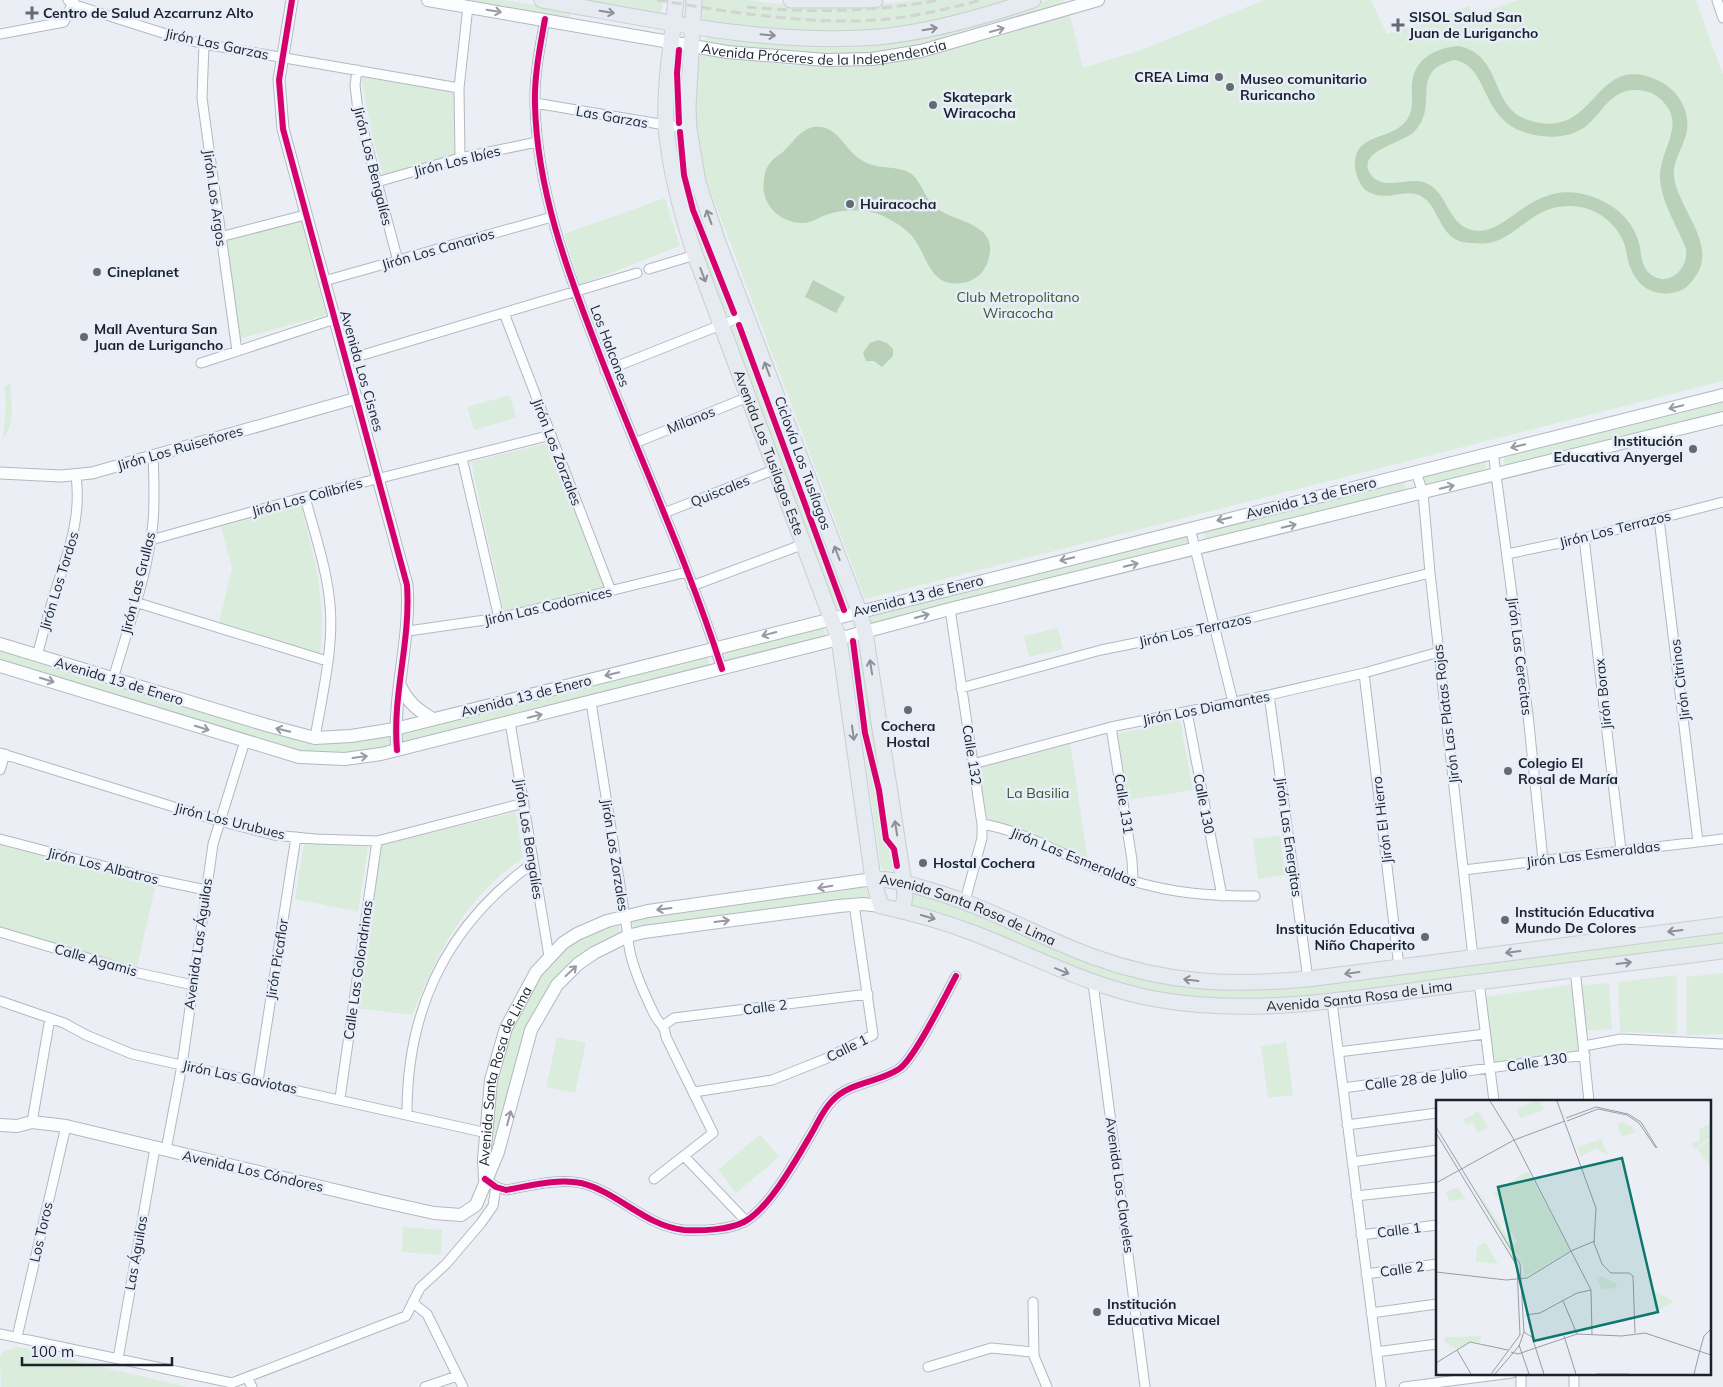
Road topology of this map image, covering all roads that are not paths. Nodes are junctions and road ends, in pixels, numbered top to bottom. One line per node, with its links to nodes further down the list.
1 (292, 0): 21 (street, Avenida Los Cisnes)
2 (428, 0): 12 (main road, Avenida Próceres de la Independencia)
3 (542, 0): 15 (main road, Avenida Próceres de la Independencia, one-way to 15)
4 (676, 0): 15 (main road, Avenida Los Tusilagos Este)
5 (694, 0): 16 (main road, Avenida Los Tusilagos Este)
6 (791, 0): 7 (main road)
7 (874, 0)
8 (1033, 0): 16 (main road, Avenida Próceres de la Independencia, one-way to 8)
9 (1098, 0): 20 (main road, Avenida Próceres de la Independencia, one-way to 9)
10 (1717, 0): 13 (street)
11 (71, 1): 17 (street); 19 (street, Jirón Las Garzas)
12 (468, 6): 14 (main road, Avenida Próceres de la Independencia, one-way to 14); 23 (street)
13 (1723, 18)
14 (545, 19): 18 (main road, Avenida Próceres de la Independencia); 25 (street, Los Halcones)
15 (674, 23): 16 (main road, Avenida Próceres de la Independencia); 18 (main road, Avenida Los Tusilagos Este)
16 (692, 26): 20 (main road, Avenida Los Tusilagos Este)
17 (0, 34)
18 (672, 42): 20 (main road, Avenida Próceres de la Independencia); 24 (main road, Avenida Los Tusilagos Este)
19 (204, 44): 21 (street, Jirón Las Garzas); 34 (street, Jirón Los Argos)
20 (690, 46): 26 (main road, Avenida Los Tusilagos Este)
21 (282, 57): 22 (street, Jirón Las Garzas); 32 (street, Avenida Los Cisnes)
22 (357, 70): 23 (street, Jirón Las Garzas); 31 (street, Jirón Los Bengalíes)
23 (459, 88): 30 (street)
24 (667, 89): 26 (street); 27 (main road, Avenida Los Tusilagos Este)
25 (534, 103): 27 (street, Las Garzas); 29 (street, Los Halcones)
26 (688, 107): 28 (main road, Avenida Los Tusilagos Este)
27 (666, 126): 28 (street, Las Garzas); 35 (main road, Avenida Los Tusilagos Este)
28 (689, 129): 42 (main road, Avenida Los Tusilagos Este, one-way to 28)
29 (537, 142): 30 (street, Jirón Los Ibíes); 33 (street, Los Halcones)
30 (460, 158): 31 (street, Jirón Los Ibíes)
31 (377, 182): 36 (street, Jirón Los Bengalíes)
32 (306, 215): 34 (street); 39 (street, Avenida Los Cisnes)
33 (552, 217): 36 (street, Jirón Los Canarios); 40 (street, Los Halcones)
34 (220, 237): 45 (street, Jirón Los Argos)
35 (695, 254): 37 (street); 44 (main road, Avenida Los Tusilagos Este, one-way to 44)
36 (398, 261): 39 (street, Jirón Los Canarios)
37 (649, 269)
38 (636, 273): 40 (street)
39 (324, 281): 43 (street, Avenida Los Cisnes)
40 (575, 291): 41 (street); 48 (street, Los Halcones)
41 (504, 313): 46 (street); 53 (street, Jirón Los Zorzales)
42 (746, 315): 44 (street); 81 (main road, Avenida Los Tusilagos Este, one-way to 42)
43 (335, 320): 45 (street); 46 (street, Avenida Los Cisnes)
44 (722, 325): 48 (street); 50 (main road, Avenida Los Tusilagos Este)
45 (237, 351): 47 (street)
46 (346, 360): 51 (street, Avenida Los Cisnes)
47 (201, 363)
48 (605, 370): 54 (street, Los Halcones)
49 (1723, 395): 55 (main road, Avenida 13 de Enero, one-way to 55)
50 (748, 397): 54 (street, Milanos); 58 (main road, Avenida Los Tusilagos Este)
51 (357, 398): 56 (street, Jirón Los Ruiseñores); 63 (street, Avenida Los Cisnes)
52 (1723, 418): 61 (main road, Avenida 13 de Enero)
53 (551, 435): 57 (street, Jirón Los Colibríes); 78 (street, Jirón Los Zorzales)
54 (635, 442): 67 (street, Los Halcones)
55 (1493, 452): 59 (main road, Avenida 13 de Enero); 61 (street, Jirón Las Cerecitas)
56 (153, 456): 62 (street, Jirón Los Ruiseñores); 71 (street, Jirón Las Grullas)
57 (462, 458): 63 (street, Jirón Los Colibríes); 83 (street)
58 (776, 469): 67 (street, Quiscales); 72 (main road, Avenida Los Tusilagos Este)
59 (1416, 472): 64 (street, Jirón Las Platas Rojas); 69 (main road, Avenida 13 de Enero, one-way to 69)
60 (0, 473): 62 (street, Jirón Los Ruiseñores)
61 (1497, 474): 64 (main road, Avenida 13 de Enero, one-way to 61); 74 (street, Jirón Las Cerecitas)
62 (76, 475): 91 (street, Jirón Los Tordos)
63 (379, 478): 65 (street, Jirón Los Colibríes); 85 (street, Avenida Los Cisnes)
64 (1423, 493): 73 (main road, Avenida 13 de Enero, one-way to 64); 76 (street, Jirón Las Platas Rojas)
65 (305, 497): 71 (street, Jirón Los Colibríes); 92 (street)
66 (1723, 502): 68 (street, Jirón Los Terrazos)
67 (664, 513): 75 (street, Los Halcones)
68 (1659, 519): 70 (street, Jirón Los Terrazos); 120 (street, Jirón Citrinos)
69 (1190, 528): 73 (street); 81 (main road, Avenida 13 de Enero, one-way to 81)
70 (1584, 538): 74 (street, Jirón Los Terrazos); 121 (street, Jirón Borax)
71 (151, 540): 79 (street, Jirón Las Grullas)
72 (804, 544): 77 (street); 82 (main road, Avenida Los Tusilagos Este)
73 (1195, 550): 80 (main road, Avenida 13 de Enero, one-way to 73); 84 (street)
74 (1507, 554): 122 (street, Jirón Las Cerecitas)
75 (687, 572): 77 (street, Los Halcones); 78 (street, Jirón Las Codornices)
76 (1430, 573): 84 (street, Jirón Los Terrazos); 90 (street, Jirón Las Platas Rojas)
77 (692, 586): 89 (street, Los Halcones)
78 (611, 591): 83 (street, Jirón Las Codornices)
79 (135, 602): 92 (street); 96 (street, Jirón Las Grullas)
80 (950, 609): 86 (main road, Avenida 13 de Enero, one-way to 80); 98 (street, Calle 132)
81 (859, 611): 82 (main road, Avenida 13 de Enero); 86 (main road, Avenida Los Tusilagos Este)
82 (832, 617): 87 (main road, Avenida Los Tusilagos Este); 89 (main road, Avenida 13 de Enero, one-way to 89)
83 (499, 618): 85 (street, Jirón Las Codornices)
84 (1214, 627): 98 (street, Jirón Los Terrazos); 101 (street)
85 (408, 631): 97 (street, Avenida Los Cisnes)
86 (865, 632): 87 (main road, Avenida 13 de Enero); 127 (main road, Avenida Los Tusilagos Este, one-way to 86)
87 (839, 639): 94 (main road, Avenida 13 de Enero); 125 (main road, Avenida Los Tusilagos Este, one-way to 125)
88 (0, 644): 91 (main road, Avenida 13 de Enero)
89 (715, 648): 94 (street, Los Halcones); 103 (main road, Avenida 13 de Enero, one-way to 103)
90 (1439, 652): 95 (street, Jirón Los Diamantes); 124 (street, Jirón Las Platas Rojas)
91 (38, 656): 96 (main road, Avenida 13 de Enero)
92 (327, 661): 107 (street)
93 (0, 666): 108 (main road, Avenida 13 de Enero, one-way to 108)
94 (722, 669): 100 (main road, Avenida 13 de Enero)
95 (1364, 673): 99 (street, Jirón Los Diamantes); 142 (street, Jirón El Hierro)
96 (113, 679): 107 (main road, Avenida 13 de Enero, one-way to 96)
97 (400, 686): 103 (main road); 106 (street, Avenida Los Cisnes)
98 (961, 688): 111 (street, Calle 132)
99 (1269, 695): 101 (street, Jirón Los Diamantes); 145 (street, Jirón Las Energitas)
100 (591, 702): 104 (main road, Avenida 13 de Enero, one-way to 100); 135 (street, Jirón Los Zorzales)
101 (1233, 702): 102 (street, Jirón Los Diamantes)
102 (1187, 712): 105 (street, Jirón Los Diamantes); 129 (street, Calle 130)
103 (433, 719): 106 (main road, Avenida 13 de Enero)
104 (510, 722): 109 (main road, Avenida 13 de Enero); 113 (street, Jirón Los Bengalíes)
105 (1111, 727): 111 (street, Jirón Los Diamantes); 126 (street, Calle 131)
106 (395, 729): 107 (main road, Avenida 13 de Enero); 109 (street, Avenida Los Cisnes)
107 (316, 738)
108 (245, 741): 109 (main road, Avenida 13 de Enero, one-way to 109); 114 (street, Avenida Las Águilas)
109 (397, 750)
110 (2, 754): 112 (street); 114 (street, Jirón Los Urubues)
111 (973, 764): 115 (street, Calle 132)
112 (0, 770)
113 (524, 803): 119 (street, Jirón Los Urubues); 123 (street, Jirón Los Bengalíes)
114 (218, 821): 116 (street, Jirón Los Urubues); 128 (street, Avenida Las Águilas)
115 (982, 824): 126 (street, Jirón Las Esmeraldas); 131 (street, Calle 132)
116 (296, 837): 119 (street, Jirón Los Urubues); 160 (street, Jirón Picaflor)
117 (0, 839): 128 (street, Jirón Los Albatros)
118 (1723, 839): 120 (street, Jirón Las Esmeraldas)
119 (377, 841): 163 (street, Calle Las Golondrinas)
120 (1698, 842): 121 (street, Jirón Las Esmeraldas)
121 (1621, 850): 122 (street, Jirón Las Esmeraldas)
122 (1544, 860): 124 (street, Jirón Las Esmeraldas)
123 (533, 863): 140 (street, Jirón Los Bengalíes); 166 (street)
124 (1464, 870): 141 (street, Jirón Las Platas Rojas)
125 (873, 879): 127 (main road, Avenida Santa Rosa de Lima); 133 (main road, Avenida Los Tusilagos Este); 135 (main road, Avenida Santa Rosa de Lima, one-way to 135)
126 (1133, 881): 129 (street, Jirón Las Esmeraldas)
127 (904, 882): 131 (main road, Avenida Santa Rosa de Lima); 134 (main road, Avenida Los Tusilagos Este)
128 (206, 890): 148 (street, Avenida Las Águilas)
129 (1222, 896): 130 (street, Jirón Las Esmeraldas)
130 (1255, 896)
131 (964, 901): 145 (main road, Avenida Santa Rosa de Lima, one-way to 131)
132 (854, 904): 133 (main road, Avenida Santa Rosa de Lima); 138 (main road, Avenida Santa Rosa de Lima, one-way to 132); 149 (street, Calle 1)
133 (881, 906): 134 (main road, Avenida Santa Rosa de Lima)
134 (902, 910): 147 (main road, Avenida Santa Rosa de Lima, one-way to 147)
135 (624, 916): 138 (street, Jirón Los Zorzales); 140 (main road, Avenida Santa Rosa de Lima)
136 (1723, 925): 141 (main road, Avenida Santa Rosa de Lima, one-way to 141)
137 (0, 932): 148 (street, Calle Agamis)
138 (628, 936): 153 (street, Jirón Los Zorzales); 177 (main road, Avenida Santa Rosa de Lima, one-way to 138)
139 (1723, 951): 143 (main road, Avenida Santa Rosa de Lima, one-way to 139)
140 (549, 956): 172 (main road, Avenida Santa Rosa de Lima)
141 (1473, 957): 142 (main road, Avenida Santa Rosa de Lima)
142 (1399, 967): 145 (main road, Avenida Santa Rosa de Lima, one-way to 145)
143 (1575, 969): 146 (main road, Avenida Santa Rosa de Lima); 156 (street)
144 (956, 976): 182 (street)
145 (1308, 979)
146 (1479, 982): 151 (main road, Avenida Santa Rosa de Lima); 154 (street)
147 (1093, 983): 151 (main road, Avenida Santa Rosa de Lima); 207 (street, Avenida Los Claveles)
148 (192, 985): 158 (street, Avenida Las Águilas)
149 (868, 994): 153 (street, Calle 2); 162 (street, Calle 1)
150 (0, 1001): 152 (street, Jirón Las Gaviotas)
151 (1332, 1002): 157 (street)
152 (50, 1018): 158 (street, Jirón Las Gaviotas); 168 (street)
153 (664, 1025): 162 (street, Jirón Los Zorzales)
154 (1485, 1034): 157 (street); 159 (street)
155 (1723, 1044): 156 (street, Calle 130)
156 (1584, 1050): 159 (street, Calle 130); 165 (street)
157 (1338, 1052): 161 (street)
158 (182, 1065): 160 (street, Jirón Las Gaviotas); 173 (street, Avenida Las Águilas)
159 (1490, 1070): 161 (street, Calle 28 de Julio); 164 (street)
160 (258, 1081): 163 (street, Jirón Las Gaviotas)
161 (1343, 1088): 170 (street)
162 (694, 1092): 175 (street, Jirón Los Zorzales)
163 (340, 1098): 166 (street, Jirón Las Gaviotas)
164 (1494, 1100)
165 (1589, 1100)
166 (406, 1113): 172 (street, Jirón Las Gaviotas)
167 (1436, 1113): 170 (street)
168 (32, 1122): 169 (main road, Avenida Los Cóndores); 171 (main road, Avenida Los Cóndores)
169 (0, 1125)
170 (1348, 1125): 176 (street)
171 (66, 1126): 173 (main road, Avenida Los Cóndores); 192 (street, Los Toros)
172 (487, 1133): 177 (main road, Avenida Santa Rosa de Lima)
173 (160, 1149): 177 (main road, Avenida Los Cóndores); 196 (street, Las Águilas)
174 (1436, 1150): 176 (street)
175 (684, 1156): 178 (street); 182 (street)
176 (1352, 1162): 181 (street)
177 (485, 1179): 179 (street)
178 (654, 1179)
179 (496, 1187): 182 (street); 188 (street)
180 (1436, 1187): 181 (street)
181 (1356, 1196): 184 (street)
182 (746, 1221)
183 (1436, 1225): 184 (street, Calle 1)
184 (1361, 1235): 186 (street)
185 (1436, 1264): 186 (street, Calle 2)
186 (1366, 1274): 190 (street)
187 (1033, 1302): 194 (street)
188 (413, 1303): 201 (street); 202 (street)
189 (1436, 1304): 190 (street)
190 (1371, 1313): 195 (street)
191 (0, 1334): 192 (street)
192 (17, 1337): 196 (street)
193 (1436, 1344): 195 (street)
194 (1033, 1352): 197 (street); 206 (street)
195 (1376, 1352): 208 (street)
196 (118, 1359): 202 (street)
197 (928, 1367)
198 (1504, 1374): 209 (street)
199 (1521, 1374): 210 (street)
200 (1574, 1374): 211 (street)
201 (457, 1376): 204 (street); 205 (street)
202 (247, 1377): 203 (street)
203 (251, 1387)
204 (425, 1387)
205 (463, 1387)
206 (1048, 1387)
207 (1145, 1387)
208 (1381, 1387)
209 (1404, 1387)
210 (1521, 1387)
211 (1574, 1387)

